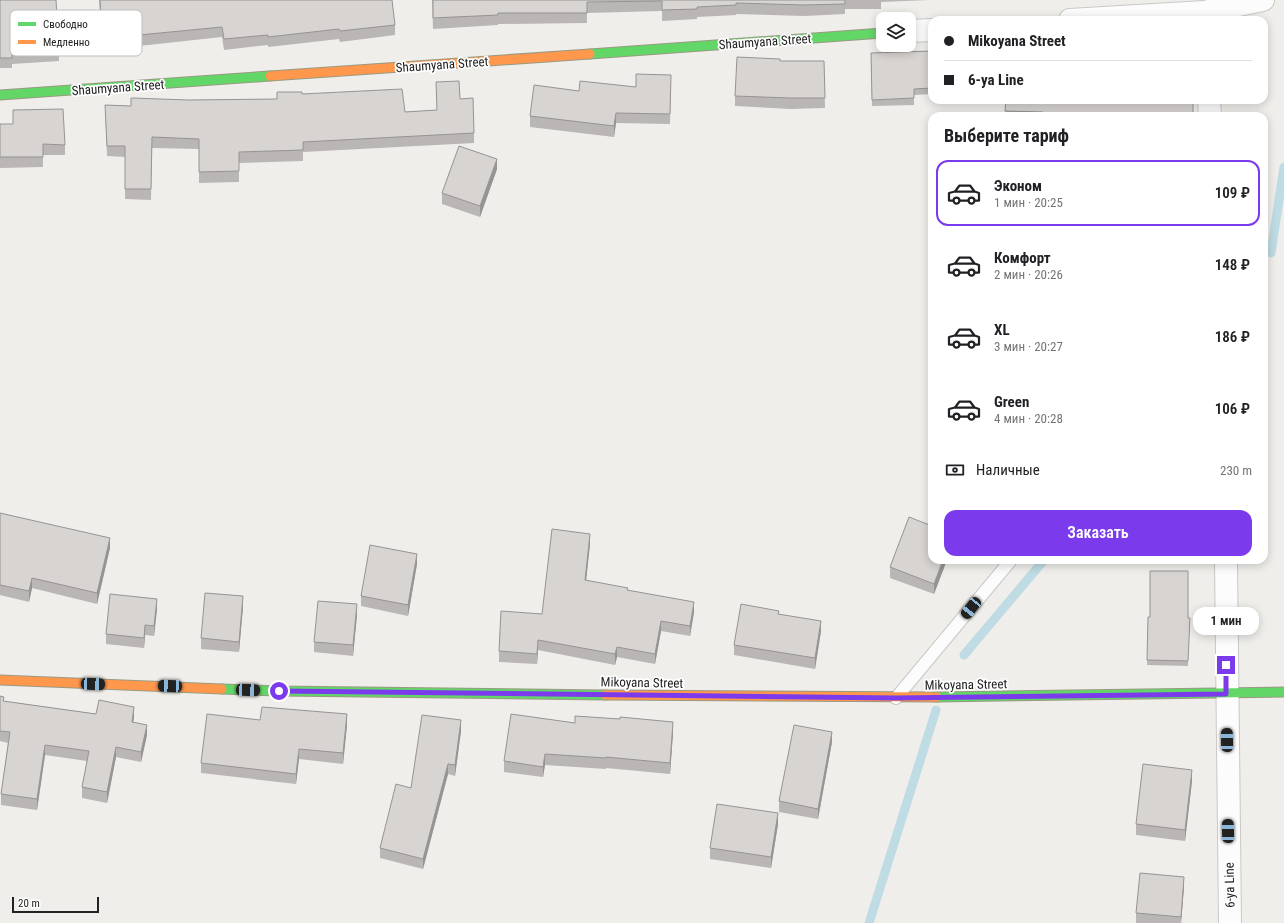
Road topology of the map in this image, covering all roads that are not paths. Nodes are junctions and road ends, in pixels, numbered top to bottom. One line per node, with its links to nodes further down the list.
1 (1263, 0): 2 (street)
2 (1205, 11): 3 (street)
3 (1130, 16)
4 (928, 30): 5 (street)
5 (916, 31)
6 (876, 33): 7 (street, Shaumyana Street)
7 (0, 95)
8 (1007, 564): 13 (lane)
9 (1226, 564): 12 (street, 6-ya Line)
10 (0, 680): 13 (street, Mikoyana Street)
11 (1284, 692): 12 (street, Mikoyana Street)
12 (1226, 694): 13 (street, Mikoyana Street); 14 (street, 6-ya Line)
13 (896, 698)
14 (1230, 923)

